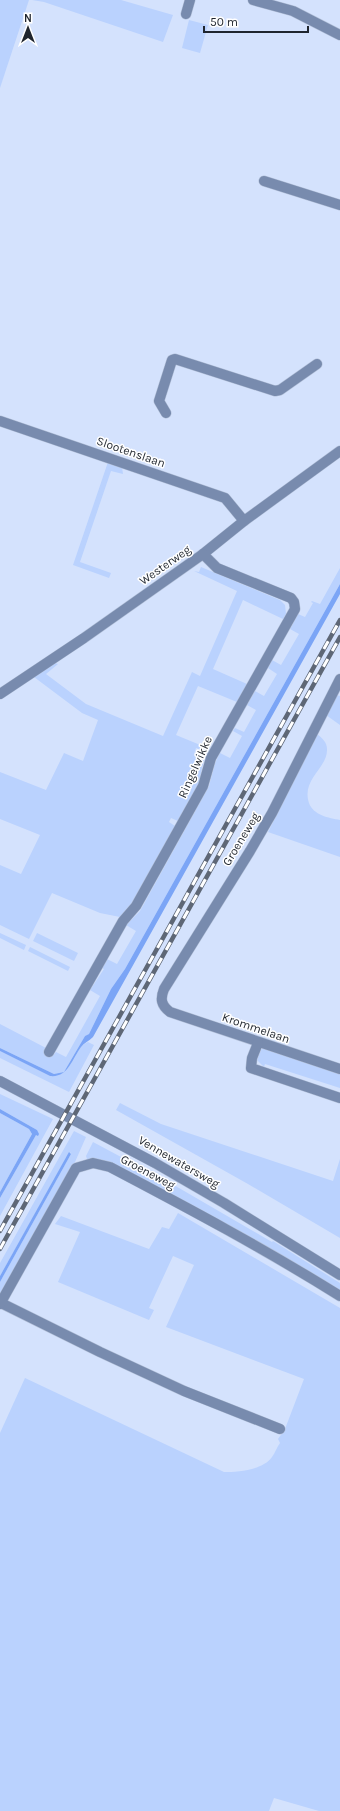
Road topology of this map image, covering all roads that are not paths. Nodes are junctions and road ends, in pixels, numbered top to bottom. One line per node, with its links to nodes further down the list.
1 (190, 0): 3 (street)
2 (253, 0): 4 (street)
3 (186, 14)
4 (340, 35)
5 (264, 181): 6 (street)
6 (340, 205)
7 (317, 364): 8 (street)
8 (166, 413)
9 (0, 421): 11 (street, Slootenslaan)
10 (340, 451): 11 (street, Westerweg)
11 (244, 521): 12 (street, Westerweg)
12 (204, 554): 14 (street, Westerweg); 17 (street, Ringelwikke)
13 (340, 679): 15 (street, Groeneweg)
14 (0, 694)
15 (164, 1008): 16 (street, Krommelaan)
16 (258, 1043): 18 (street, Krommelaan); 20 (street)
17 (50, 1052)
18 (340, 1070)
19 (0, 1081): 21 (street, Vennewatersweg)
20 (340, 1098)
21 (340, 1275)
22 (340, 1296): 23 (street, Groeneweg)
23 (0, 1304): 24 (street)
24 (280, 1428)

